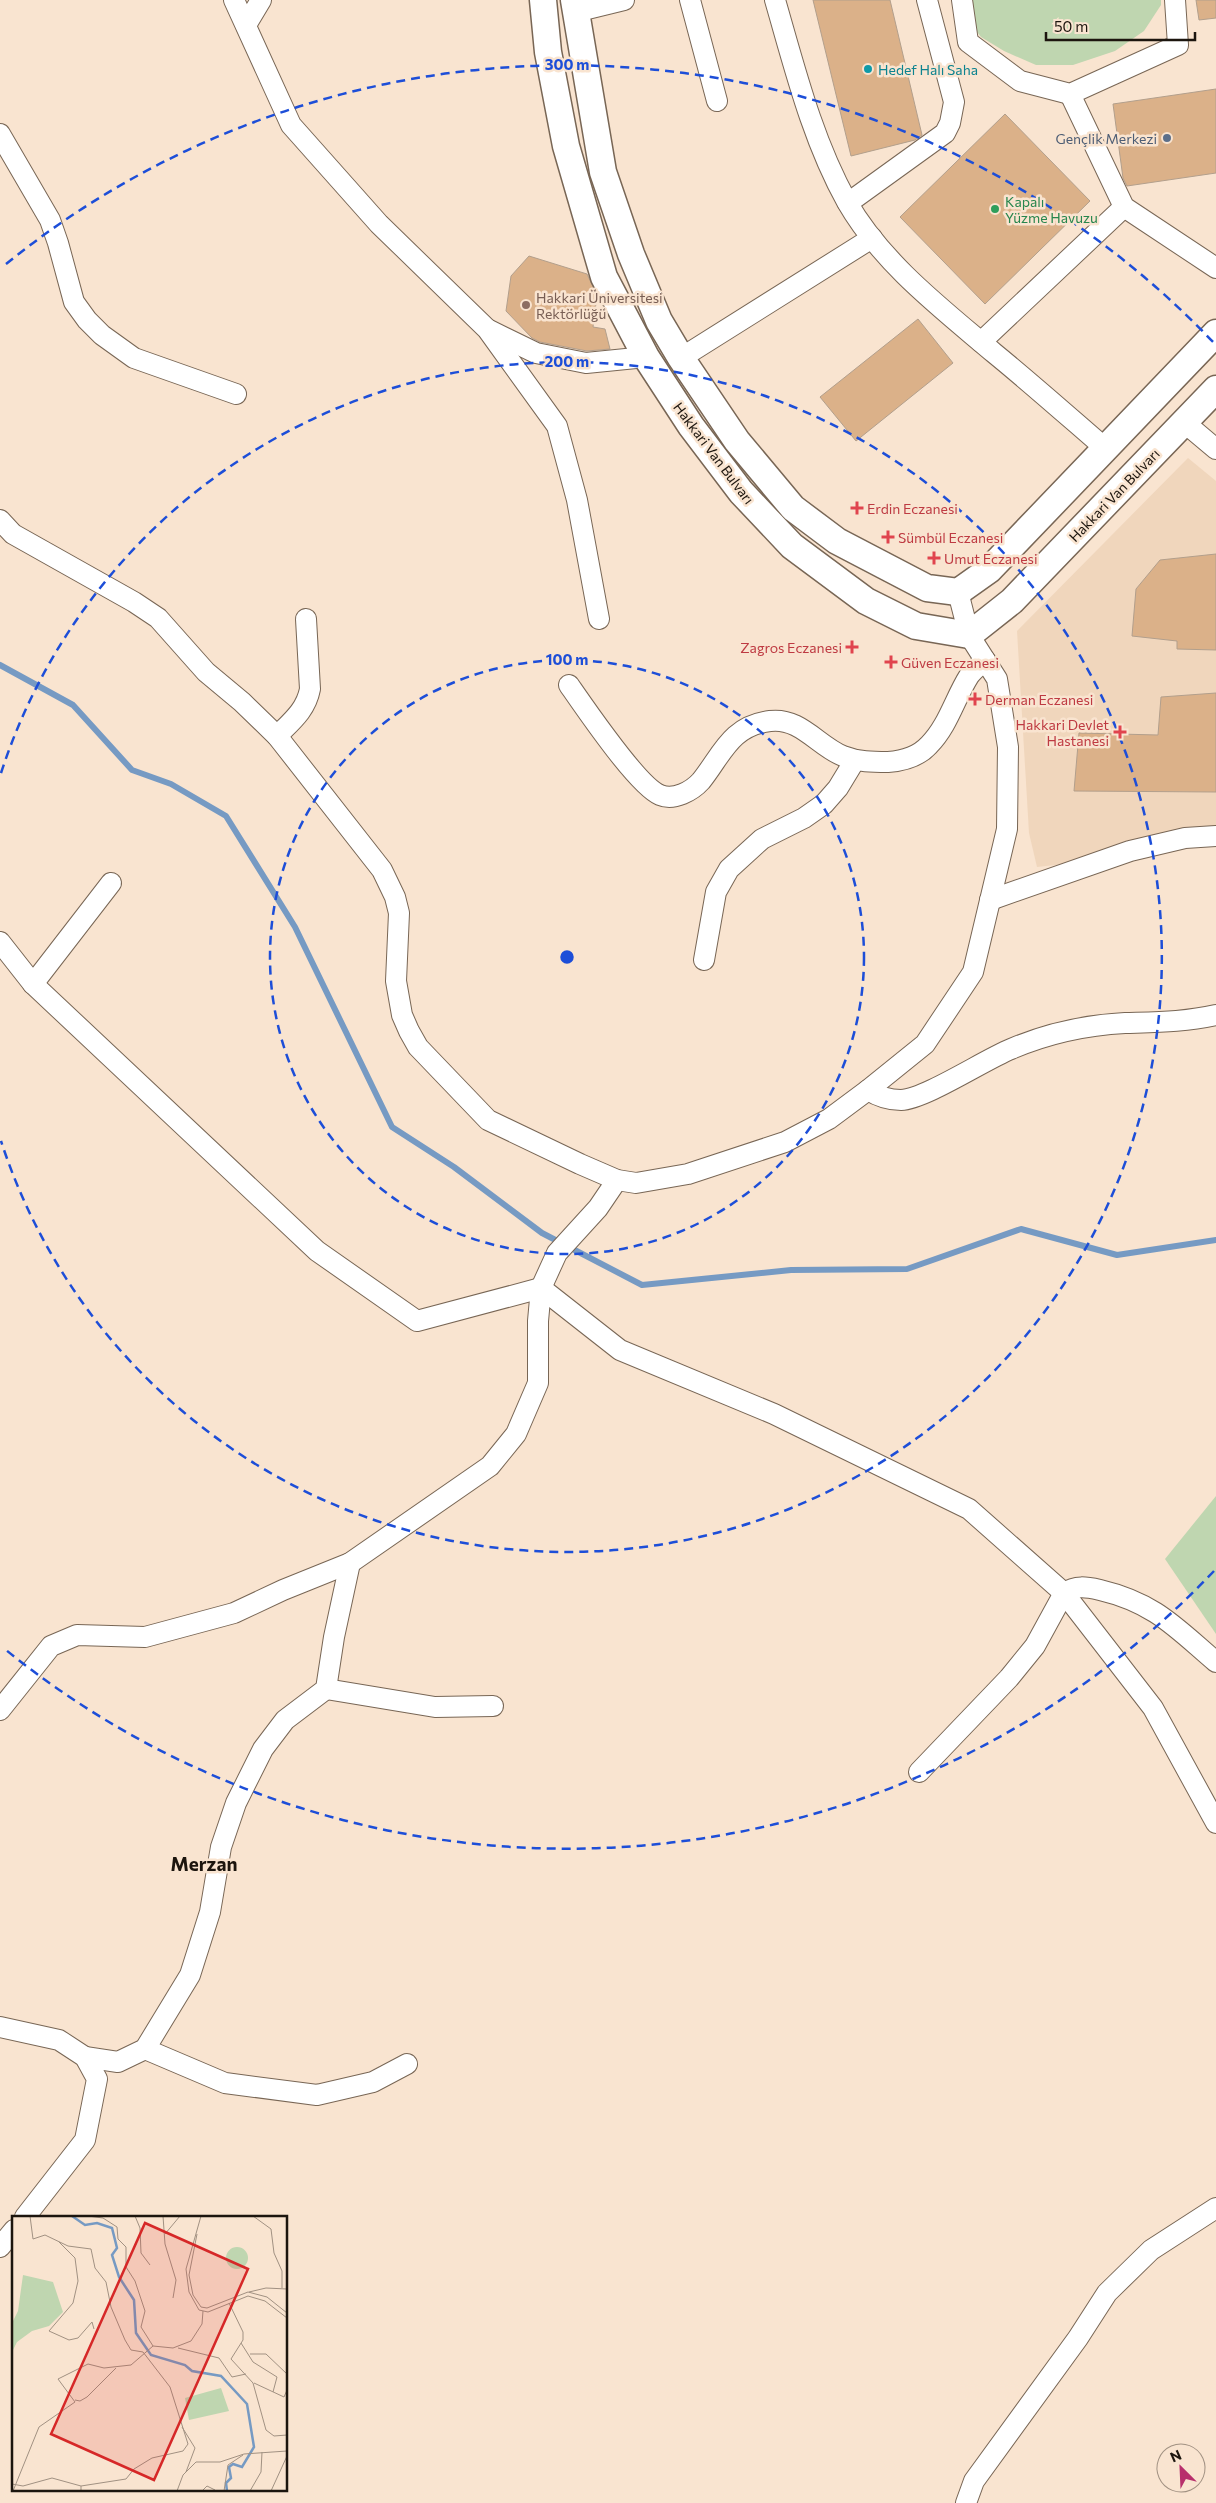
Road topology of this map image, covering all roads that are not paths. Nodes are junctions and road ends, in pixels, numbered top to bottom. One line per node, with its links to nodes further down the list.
1 (234, 0): 11 (street)
2 (261, 0): 11 (street)
3 (543, 0): 22 (main road, Hakkari Van Bulvarı)
4 (624, 0): 10 (street)
5 (690, 0): 13 (street)
6 (775, 0): 15 (street)
7 (927, 0): 15 (street)
8 (962, 0): 12 (street)
9 (1175, 0): 12 (street)
10 (575, 6): 23 (main road, Hakkari Van Bulvarı)
11 (246, 26): 19 (street)
12 (1070, 94): 16 (street)
13 (717, 101)
14 (0, 134): 25 (street)
15 (848, 204): 17 (street)
16 (1124, 207): 18 (street); 21 (street)
17 (872, 238): 21 (street); 23 (street)
18 (1216, 268)
19 (487, 329): 22 (street); 31 (street)
20 (1216, 333): 27 (main road)
21 (981, 342): 27 (street)
22 (646, 356): 33 (main road, Hakkari Van Bulvarı)
23 (681, 358): 30 (main road, Hakkari Van Bulvarı)
24 (1216, 389): 26 (main road, Hakkari Van Bulvarı)
25 (236, 394)
26 (1184, 422): 28 (street); 33 (main road, Hakkari Van Bulvarı)
27 (1106, 449): 30 (main road)
28 (1216, 449)
29 (0, 520): 36 (street)
30 (958, 592): 33 (street)
31 (599, 619)
32 (306, 620): 36 (street)
33 (969, 635): 34 (street)
34 (985, 660): 37 (street); 40 (street)
35 (569, 685): 37 (street)
36 (278, 736): 46 (street)
37 (855, 760): 42 (street)
38 (1216, 836): 40 (street)
39 (111, 883): 43 (street)
40 (990, 900): 45 (street)
41 (0, 942): 43 (street)
42 (704, 960)
43 (33, 984): 47 (street)
44 (1216, 1015): 45 (street)
45 (868, 1090): 46 (street)
46 (618, 1180): 47 (street)
47 (541, 1288): 48 (street); 49 (street)
48 (350, 1563): 51 (street); 53 (street)
49 (1064, 1593): 50 (street); 54 (street); 55 (street)
50 (1216, 1662)
51 (326, 1689): 52 (street); 57 (street)
52 (493, 1706)
53 (0, 1710)
54 (919, 1772)
55 (1216, 1823)
56 (5, 2032): 58 (street)
57 (145, 2049): 58 (street); 59 (street)
58 (85, 2058): 61 (street)
59 (407, 2064)
60 (1216, 2208): 64 (street)
61 (26, 2216)
62 (12, 2232): 63 (street)
63 (0, 2247)
64 (966, 2503)

